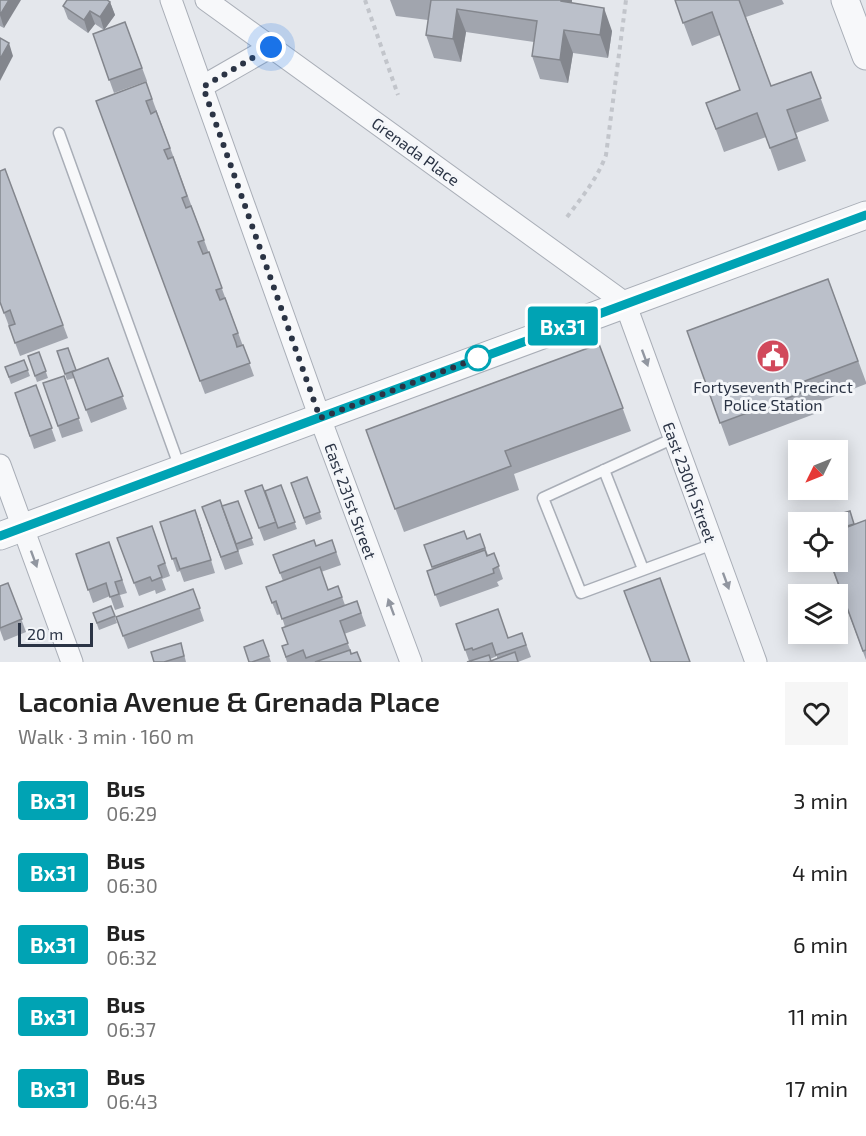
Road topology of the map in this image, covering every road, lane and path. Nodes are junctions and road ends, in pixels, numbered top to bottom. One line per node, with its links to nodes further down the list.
1 (171, 0): 8 (street, East 231st Street)
2 (206, 0): 6 (street, Grenada Place)
3 (364, 0): 9 (path)
4 (626, 0): 12 (path)
5 (845, 0): 7 (street)
6 (271, 47): 8 (street); 13 (street, Grenada Place)
7 (866, 56)
8 (203, 87): 14 (street, East 231st Street)
9 (398, 94)
10 (59, 133): 17 (lane)
11 (866, 215): 13 (street)
12 (567, 217)
13 (625, 303): 14 (street); 15 (street, East 230th Street, one-way to 15)
14 (320, 418): 17 (street); 23 (street, East 231st Street, one-way to 14)
15 (674, 438): 18 (lane); 20 (street, East 230th Street)
16 (0, 465): 19 (street)
17 (180, 468): 19 (street)
18 (604, 470): 21 (lane); 21 (lane)
19 (11, 532): 22 (street, one-way to 22)
20 (713, 543): 21 (lane); 24 (street, East 230th Street, one-way to 24)
21 (643, 569)
22 (72, 662)
23 (411, 662)
24 (756, 662)

